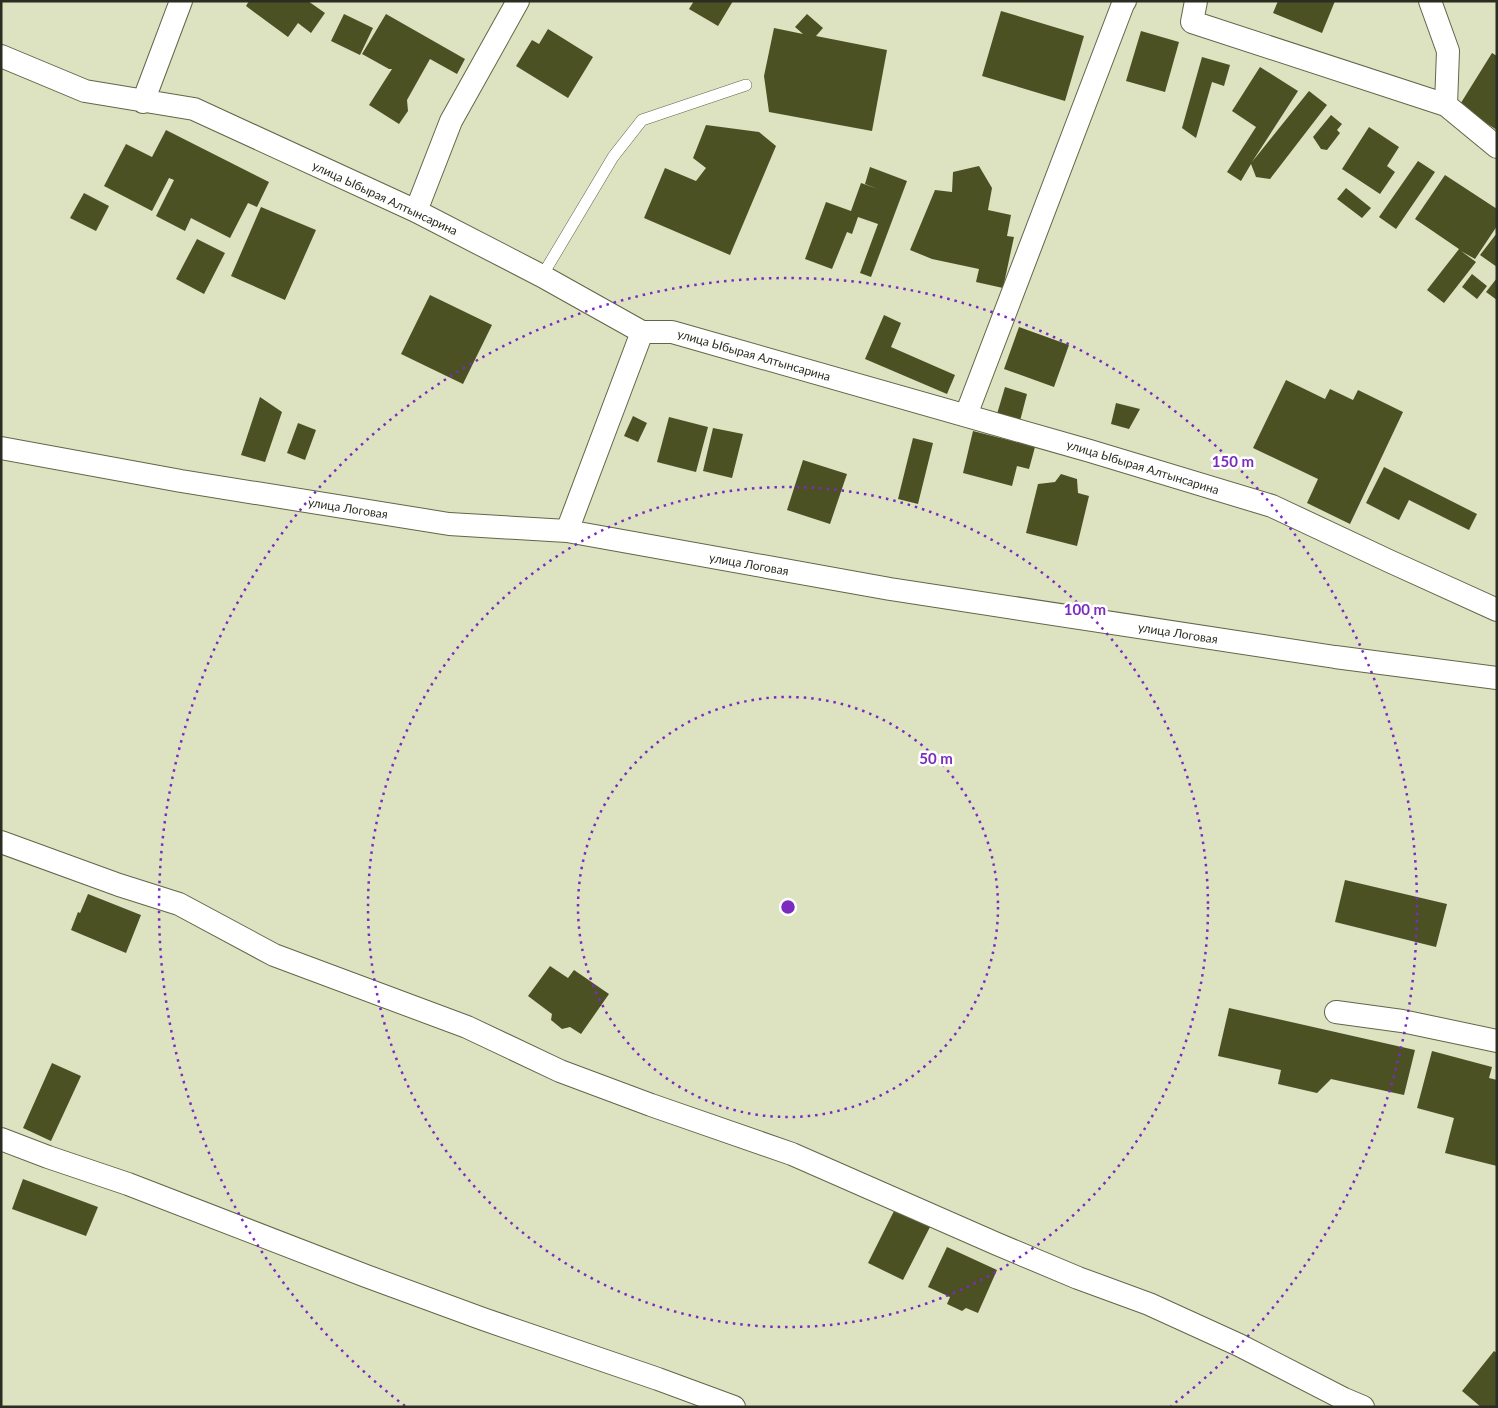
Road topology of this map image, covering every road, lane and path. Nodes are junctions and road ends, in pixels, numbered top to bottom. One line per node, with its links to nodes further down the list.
1 (181, 1): 8 (street)
2 (518, 1): 11 (street)
3 (1125, 1): 14 (street)
4 (1196, 1): 9 (street)
5 (1430, 1): 9 (street)
6 (1, 56): 8 (street, улица Ыбырая Алтынсарина)
7 (746, 85): 12 (lane)
8 (143, 102): 11 (street, улица Ыбырая Алтынсарина)
9 (1446, 105): 10 (street)
10 (1497, 147)
11 (416, 211): 12 (street, улица Ыбырая Алтынсарина)
12 (542, 276): 13 (street, улица Ыбырая Алтынсарина)
13 (642, 332): 14 (street, улица Ыбырая Алтынсарина); 16 (street)
14 (966, 415): 17 (street, улица Ыбырая Алтынсарина)
15 (1, 448): 16 (street, улица Логовая)
16 (567, 531): 18 (street, улица Логовая)
17 (1497, 610)
18 (1497, 678)
19 (1, 842): 24 (street)
20 (1336, 1012): 21 (street)
21 (1497, 1041)
22 (1, 1138): 23 (street)
23 (734, 1407)
24 (1364, 1407)

